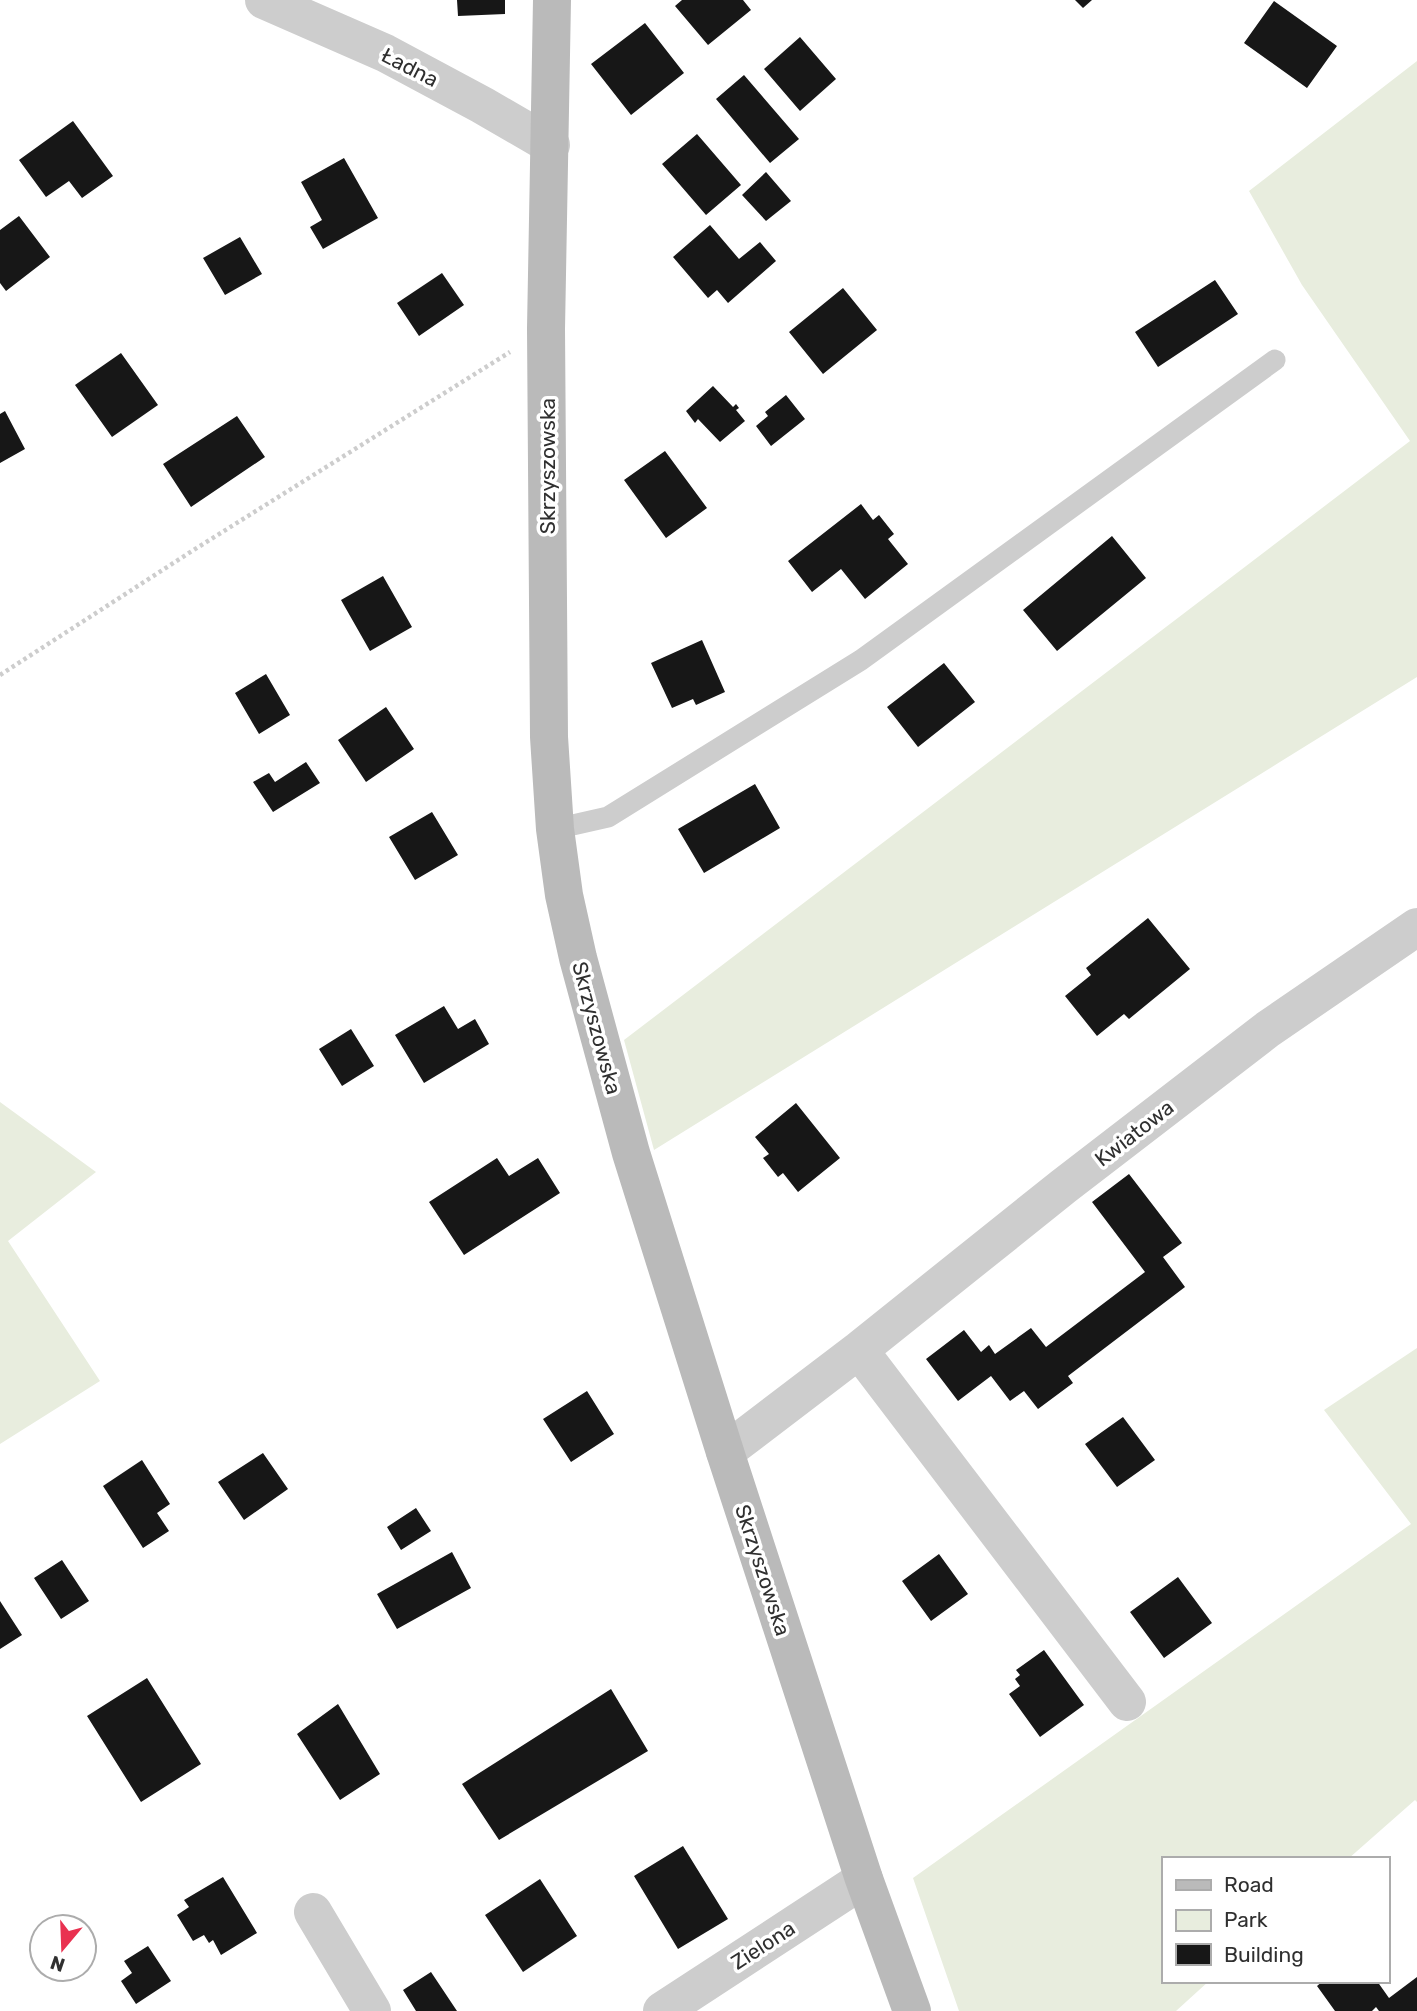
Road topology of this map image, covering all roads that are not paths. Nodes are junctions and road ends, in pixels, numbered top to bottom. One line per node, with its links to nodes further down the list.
1 (264, 0): 3 (street, Ładna)
2 (552, 0): 3 (street, Skrzyszowska)
3 (551, 145): 5 (street, Skrzyszowska)
4 (1275, 360): 5 (lane)
5 (555, 829): 8 (street, Skrzyszowska)
6 (1417, 927): 7 (street, Kwiatowa)
7 (859, 1350): 8 (street, Kwiatowa); 9 (street)
8 (724, 1452): 10 (street, Skrzyszowska)
9 (1126, 1702)
10 (863, 1879): 13 (street, Zielona); 14 (street, Skrzyszowska)
11 (313, 1912): 12 (street)
12 (372, 2011)
13 (662, 2011)
14 (912, 2011)

